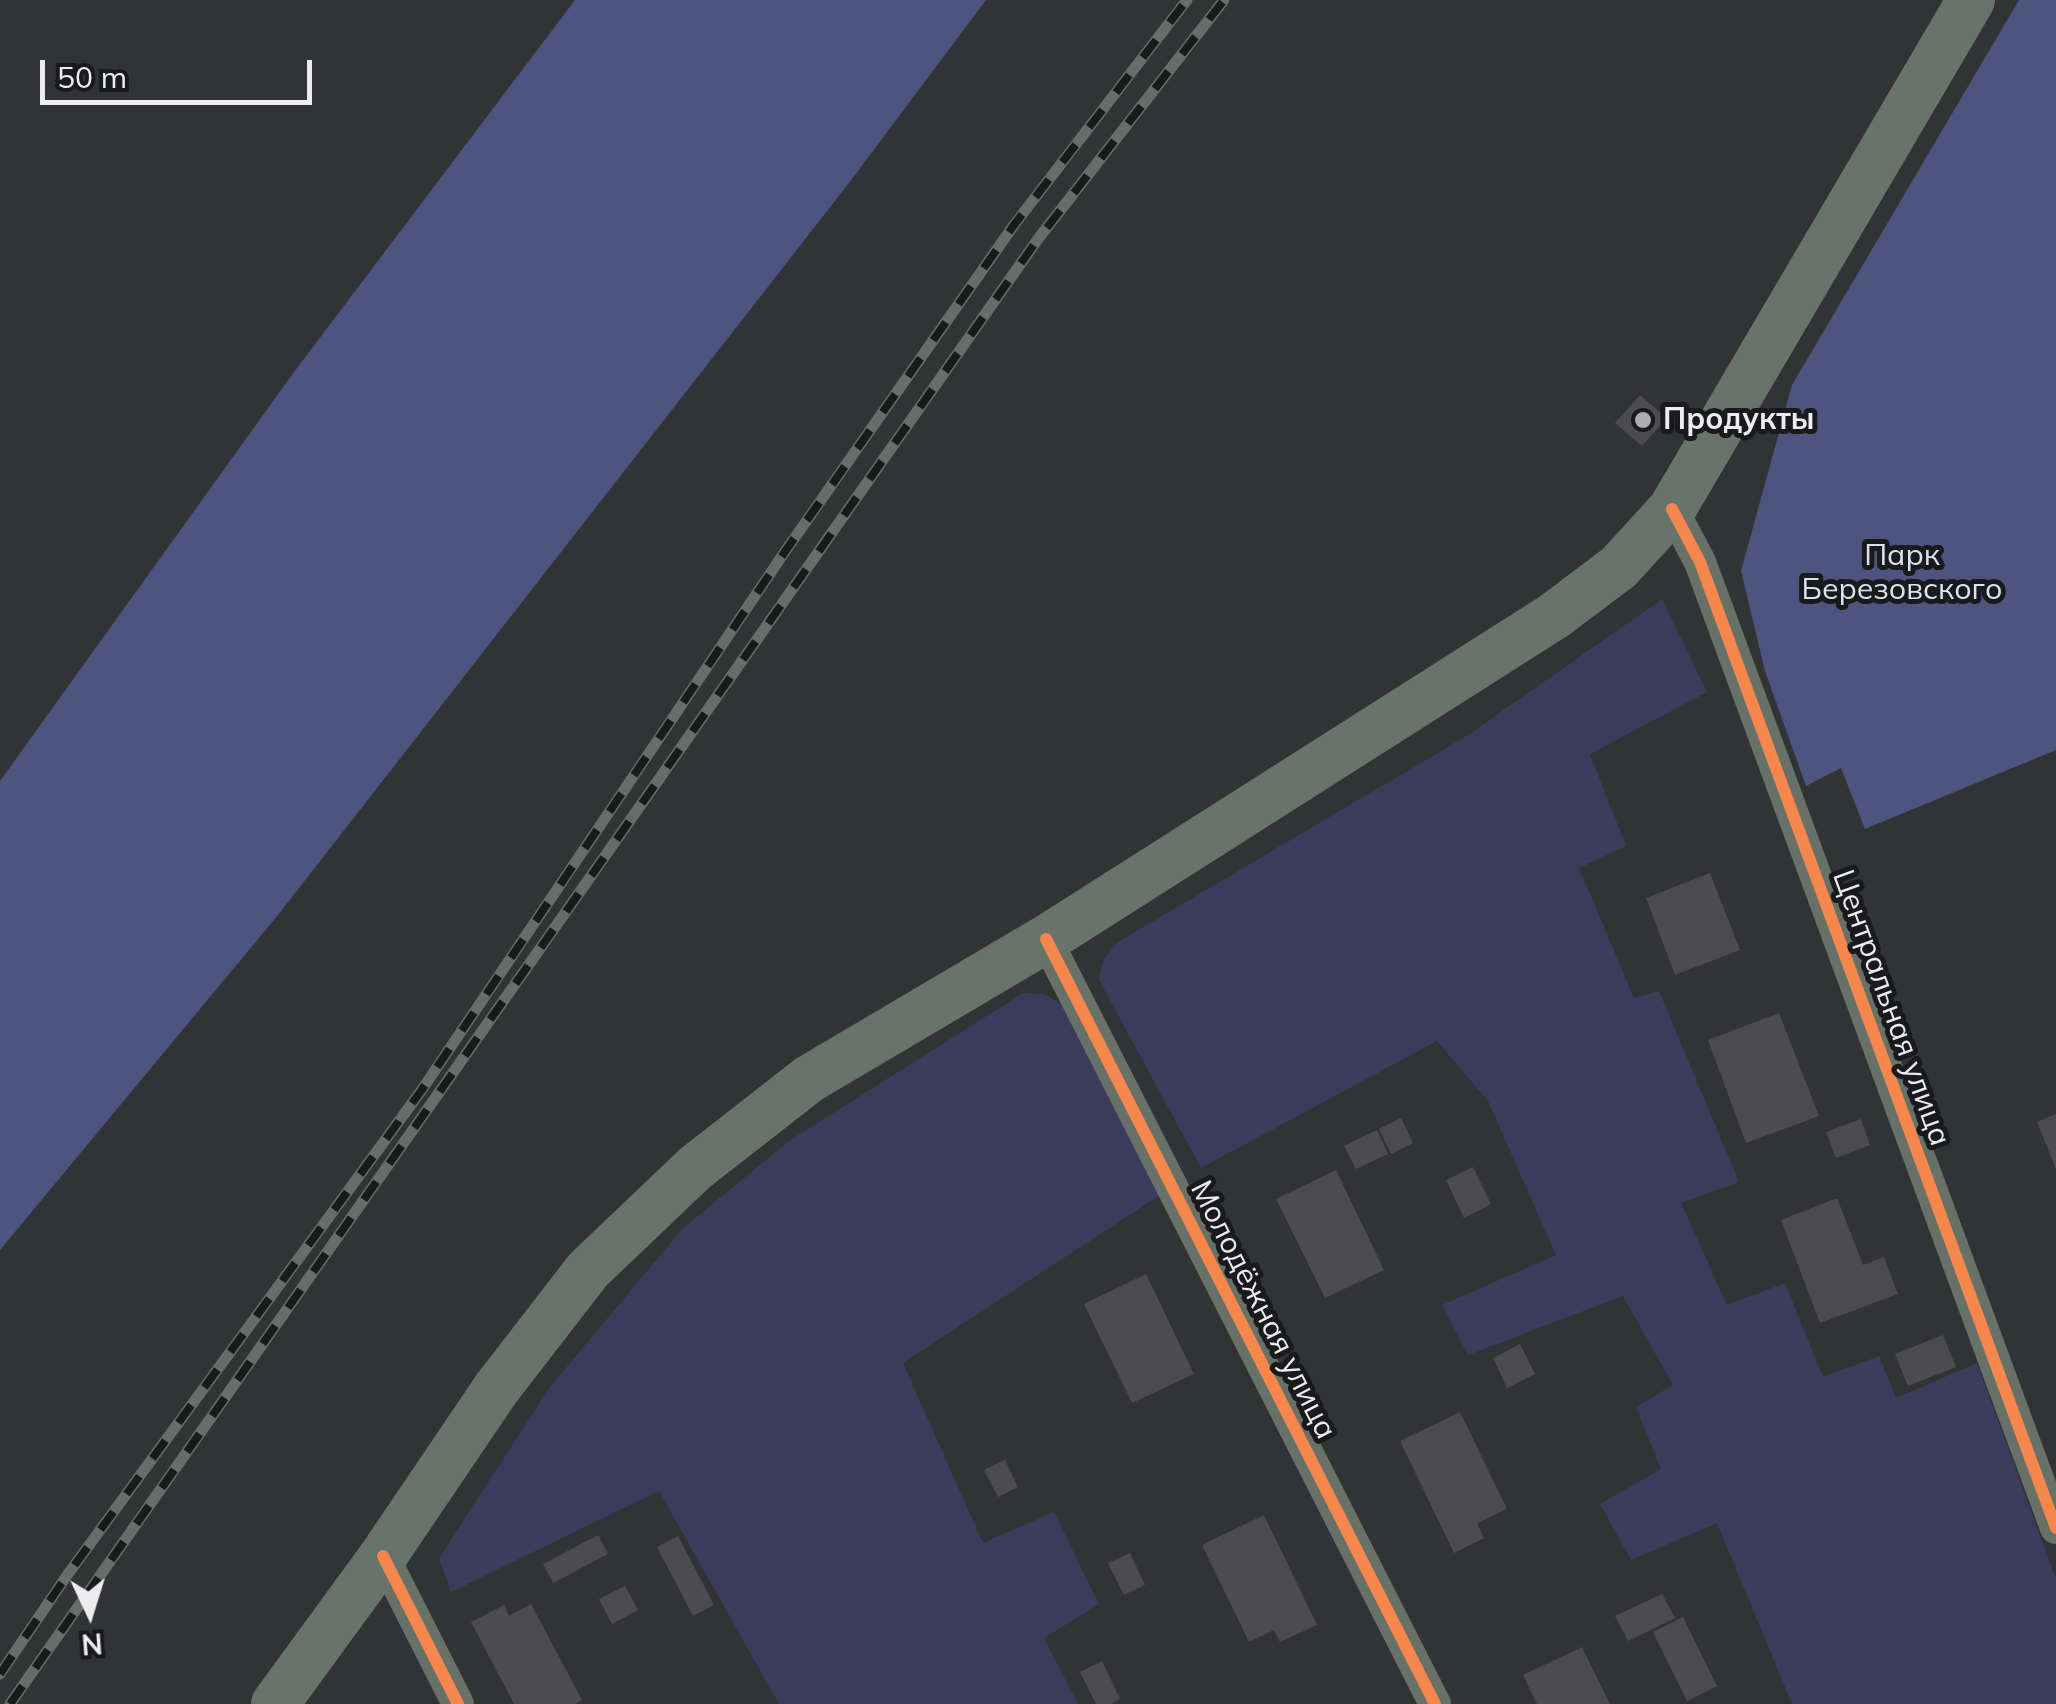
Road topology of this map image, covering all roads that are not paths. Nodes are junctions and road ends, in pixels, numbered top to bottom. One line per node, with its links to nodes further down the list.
1 (1971, 0): 2 (main road)
2 (1672, 509): 3 (main road); 4 (street, Центральная улица)
3 (1046, 939): 5 (main road); 8 (street, Молодёжная улица)
4 (2056, 1528)
5 (382, 1556): 6 (main road); 7 (street)
6 (275, 1704)
7 (458, 1704)
8 (1435, 1704)

